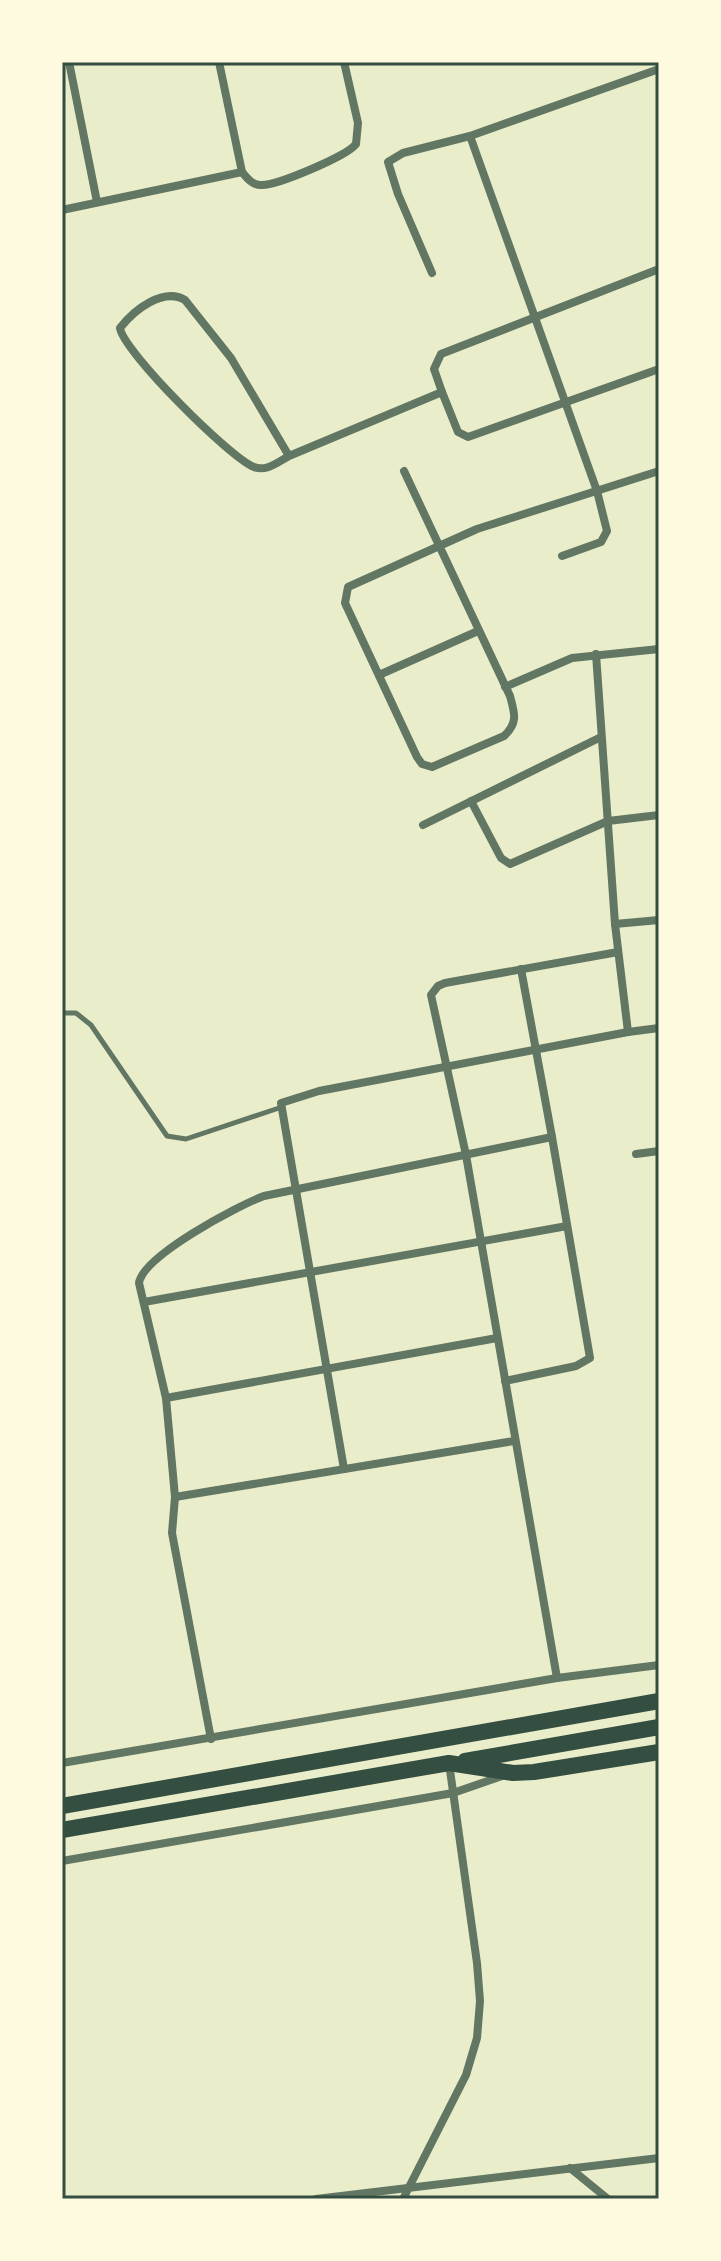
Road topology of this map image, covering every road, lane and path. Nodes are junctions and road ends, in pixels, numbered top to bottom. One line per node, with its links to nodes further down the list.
1 (69, 62): 7 (street)
2 (219, 62): 6 (street)
3 (344, 62): 6 (street)
4 (659, 69): 5 (street)
5 (470, 136): 10 (street); 11 (street)
6 (242, 172): 7 (street)
7 (97, 202): 8 (street)
8 (62, 210)
9 (659, 269): 11 (street)
10 (432, 273)
11 (536, 316): 13 (street); 14 (street)
12 (659, 369): 14 (street)
13 (442, 392): 14 (street); 15 (street)
14 (566, 403): 18 (street)
15 (289, 456): 15 (street)
16 (404, 471): 19 (street)
17 (659, 471): 18 (street)
18 (597, 491): 19 (street); 20 (street)
19 (437, 545): 21 (street); 24 (street)
20 (562, 556)
21 (478, 631): 24 (street); 25 (street)
22 (659, 649): 23 (street)
23 (596, 654): 25 (street); 26 (street)
24 (379, 675): 25 (street)
25 (505, 687)
26 (601, 737): 27 (street); 29 (street)
27 (471, 801): 29 (street); 30 (street)
28 (659, 815): 29 (street)
29 (608, 821): 32 (street)
30 (423, 825)
31 (659, 920): 32 (street)
32 (615, 924): 33 (street)
33 (618, 952): 34 (street); 37 (street)
34 (521, 969): 38 (street); 39 (street)
35 (62, 1013): 40 (lane)
36 (659, 1028): 37 (street)
37 (628, 1032): 38 (street)
38 (536, 1049): 39 (street); 41 (street)
39 (446, 1066): 40 (street); 44 (street)
40 (279, 1108): 45 (street)
41 (552, 1137): 44 (street); 46 (street)
42 (659, 1151): 43 (street)
43 (636, 1154)
44 (466, 1155): 45 (street); 47 (street)
45 (294, 1188): 48 (street); 49 (street)
46 (567, 1226): 47 (street); 52 (street)
47 (480, 1242): 48 (street); 50 (street)
48 (310, 1273): 49 (street); 51 (street)
49 (144, 1302): 53 (street)
50 (497, 1338): 51 (street); 52 (street)
51 (327, 1367): 53 (street); 55 (street)
52 (505, 1381): 54 (street)
53 (166, 1398): 56 (street)
54 (514, 1441): 55 (street); 58 (street)
55 (344, 1469): 56 (street)
56 (175, 1497): 61 (street)
57 (659, 1665): 58 (street)
58 (557, 1678): 61 (street)
59 (659, 1701): 67 (highway)
60 (659, 1727): 64 (highway)
61 (211, 1739): 63 (street)
62 (659, 1752): 65 (highway)
63 (62, 1763)
64 (455, 1763): 65 (highway); 66 (street); 68 (highway)
65 (513, 1773): 66 (street)
66 (453, 1793): 69 (street); 72 (street)
67 (62, 1806)
68 (62, 1830)
69 (62, 1861)
70 (659, 2158): 71 (street)
71 (570, 2168): 72 (street); 75 (street)
72 (410, 2185): 73 (street); 74 (street)
73 (316, 2199)
74 (403, 2199)
75 (608, 2199)

